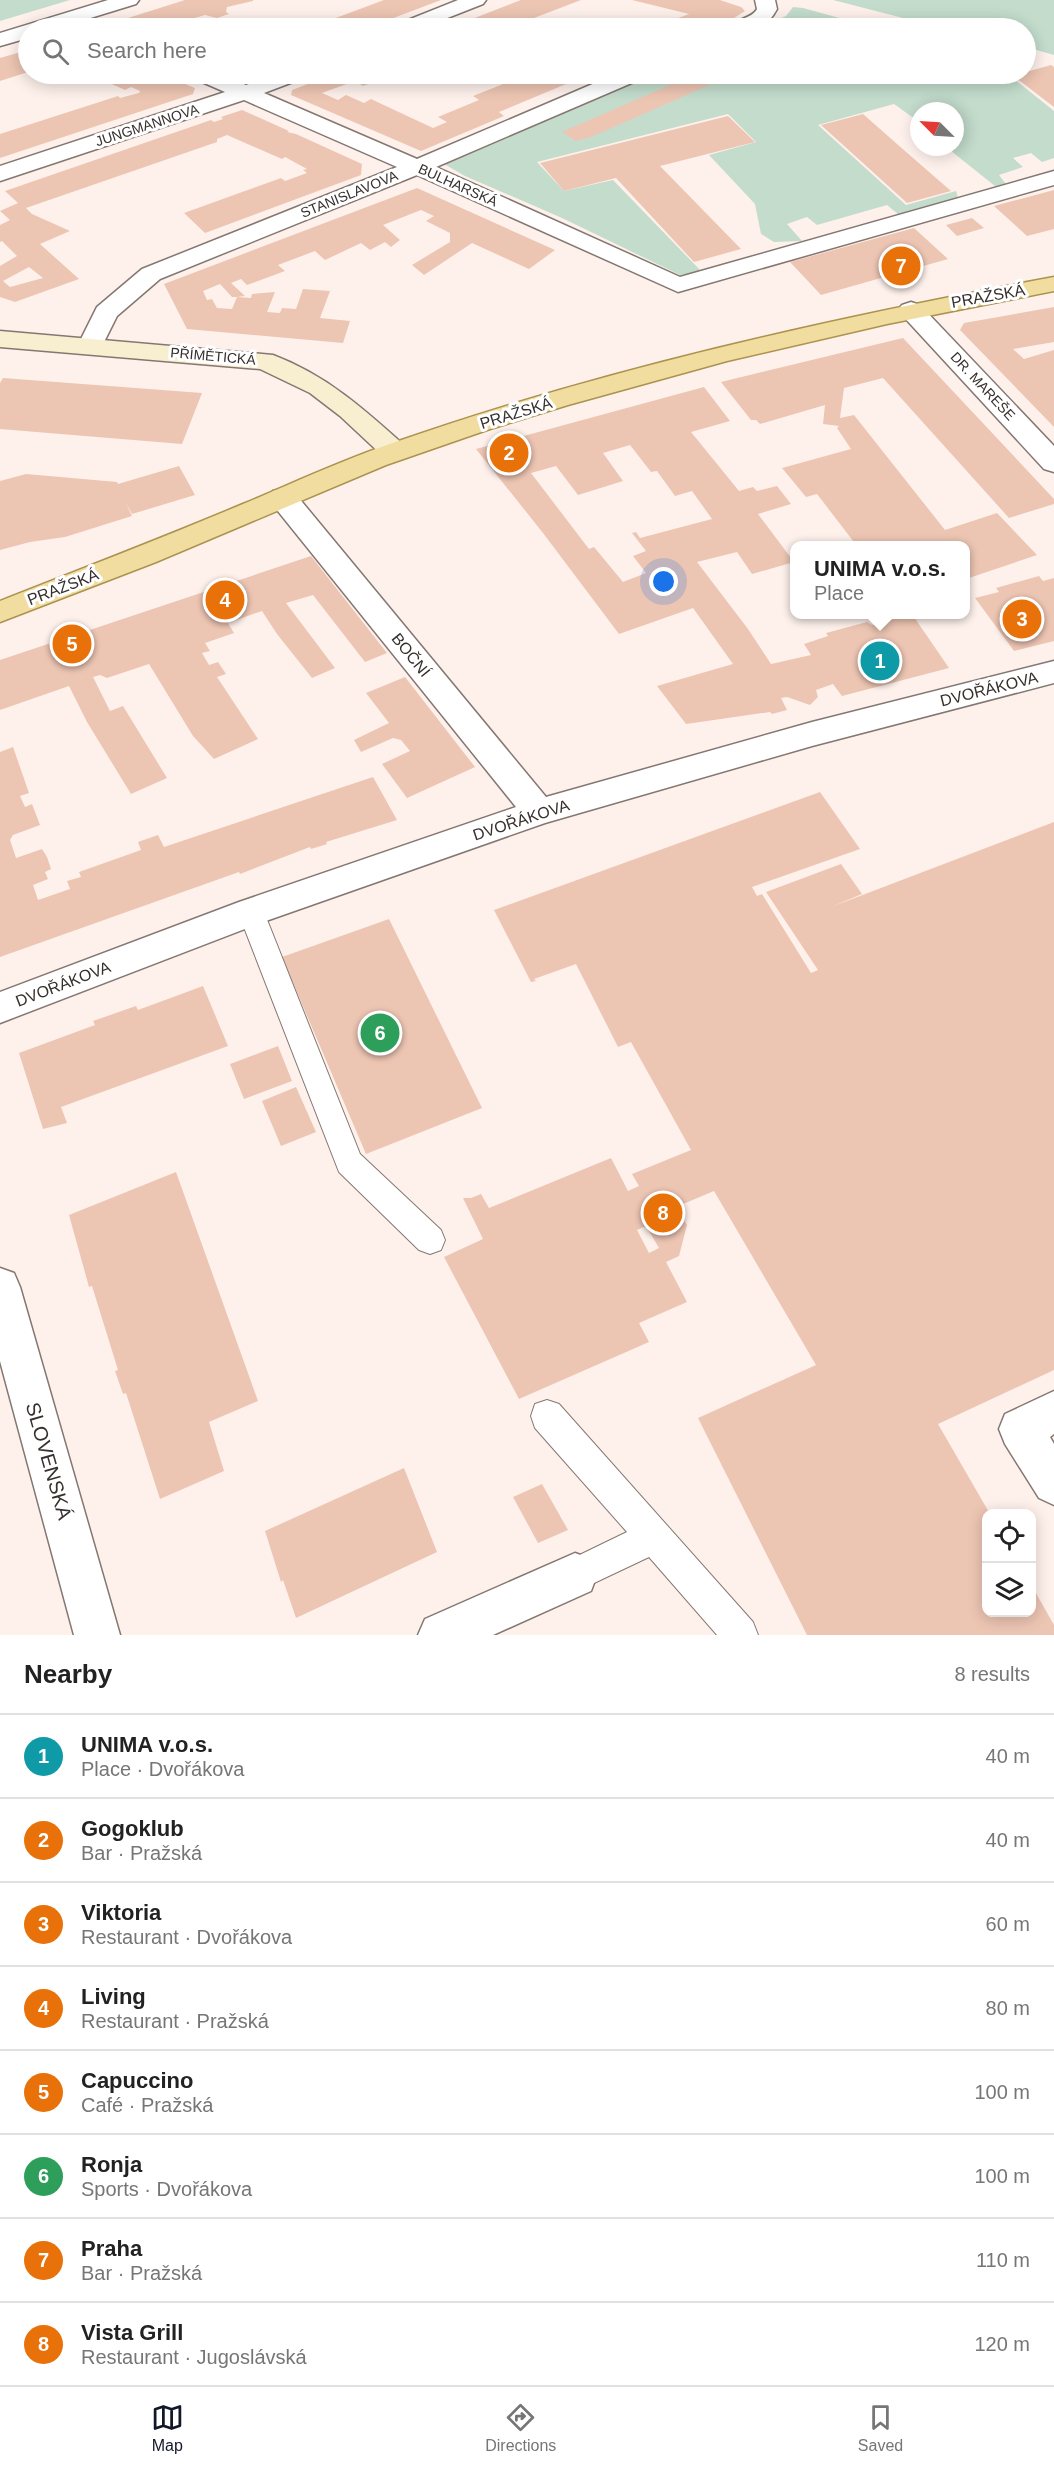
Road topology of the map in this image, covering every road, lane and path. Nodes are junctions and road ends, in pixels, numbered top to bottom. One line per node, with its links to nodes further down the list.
1 (129, 0): 4 (street)
2 (476, 0): 6 (street)
3 (765, 0): 7 (street)
4 (75, 17): 5 (street)
5 (72, 18)
6 (430, 18)
7 (762, 18)
8 (18, 34): 9 (street)
9 (0, 40)
10 (227, 84): 13 (street, BULHARSKÁ)
11 (266, 84): 13 (street, JUNGMANNOVA)
12 (610, 84): 14 (street, STANISLAVOVA)
13 (246, 92): 14 (street, BULHARSKÁ); 15 (street, JUNGMANNOVA)
14 (417, 166): 16 (street, BULHARSKÁ); 20 (street, STANISLAVOVA)
15 (0, 174)
16 (1054, 178)
17 (1054, 284): 18 (main road, PRAŽSKÁ)
18 (911, 310): 21 (main road, PRAŽSKÁ); 22 (street, DR. MAREŠE)
19 (0, 339): 20 (main road, PŘÍMĚTICKÁ)
20 (91, 345): 21 (main road, PŘÍMĚTICKÁ)
21 (395, 452): 23 (main road, PRAŽSKÁ)
22 (1054, 463)
23 (283, 498): 24 (main road, PRAŽSKÁ); 26 (street, BOČNÍ)
24 (0, 612)
25 (1054, 672): 26 (street, DVOŘÁKOVA)
26 (539, 812): 27 (street, DVOŘÁKOVA)
27 (251, 912): 28 (street, DVOŘÁKOVA); 29 (lane)
28 (0, 1008)
29 (430, 1240)
30 (0, 1287): 36 (street, SLOVENSKÁ)
31 (1054, 1412): 33 (street)
32 (547, 1416): 34 (lane)
33 (1054, 1483)
34 (654, 1537): 35 (lane); 38 (lane)
35 (575, 1575): 37 (street)
36 (97, 1635)
37 (441, 1635)
38 (740, 1635)

